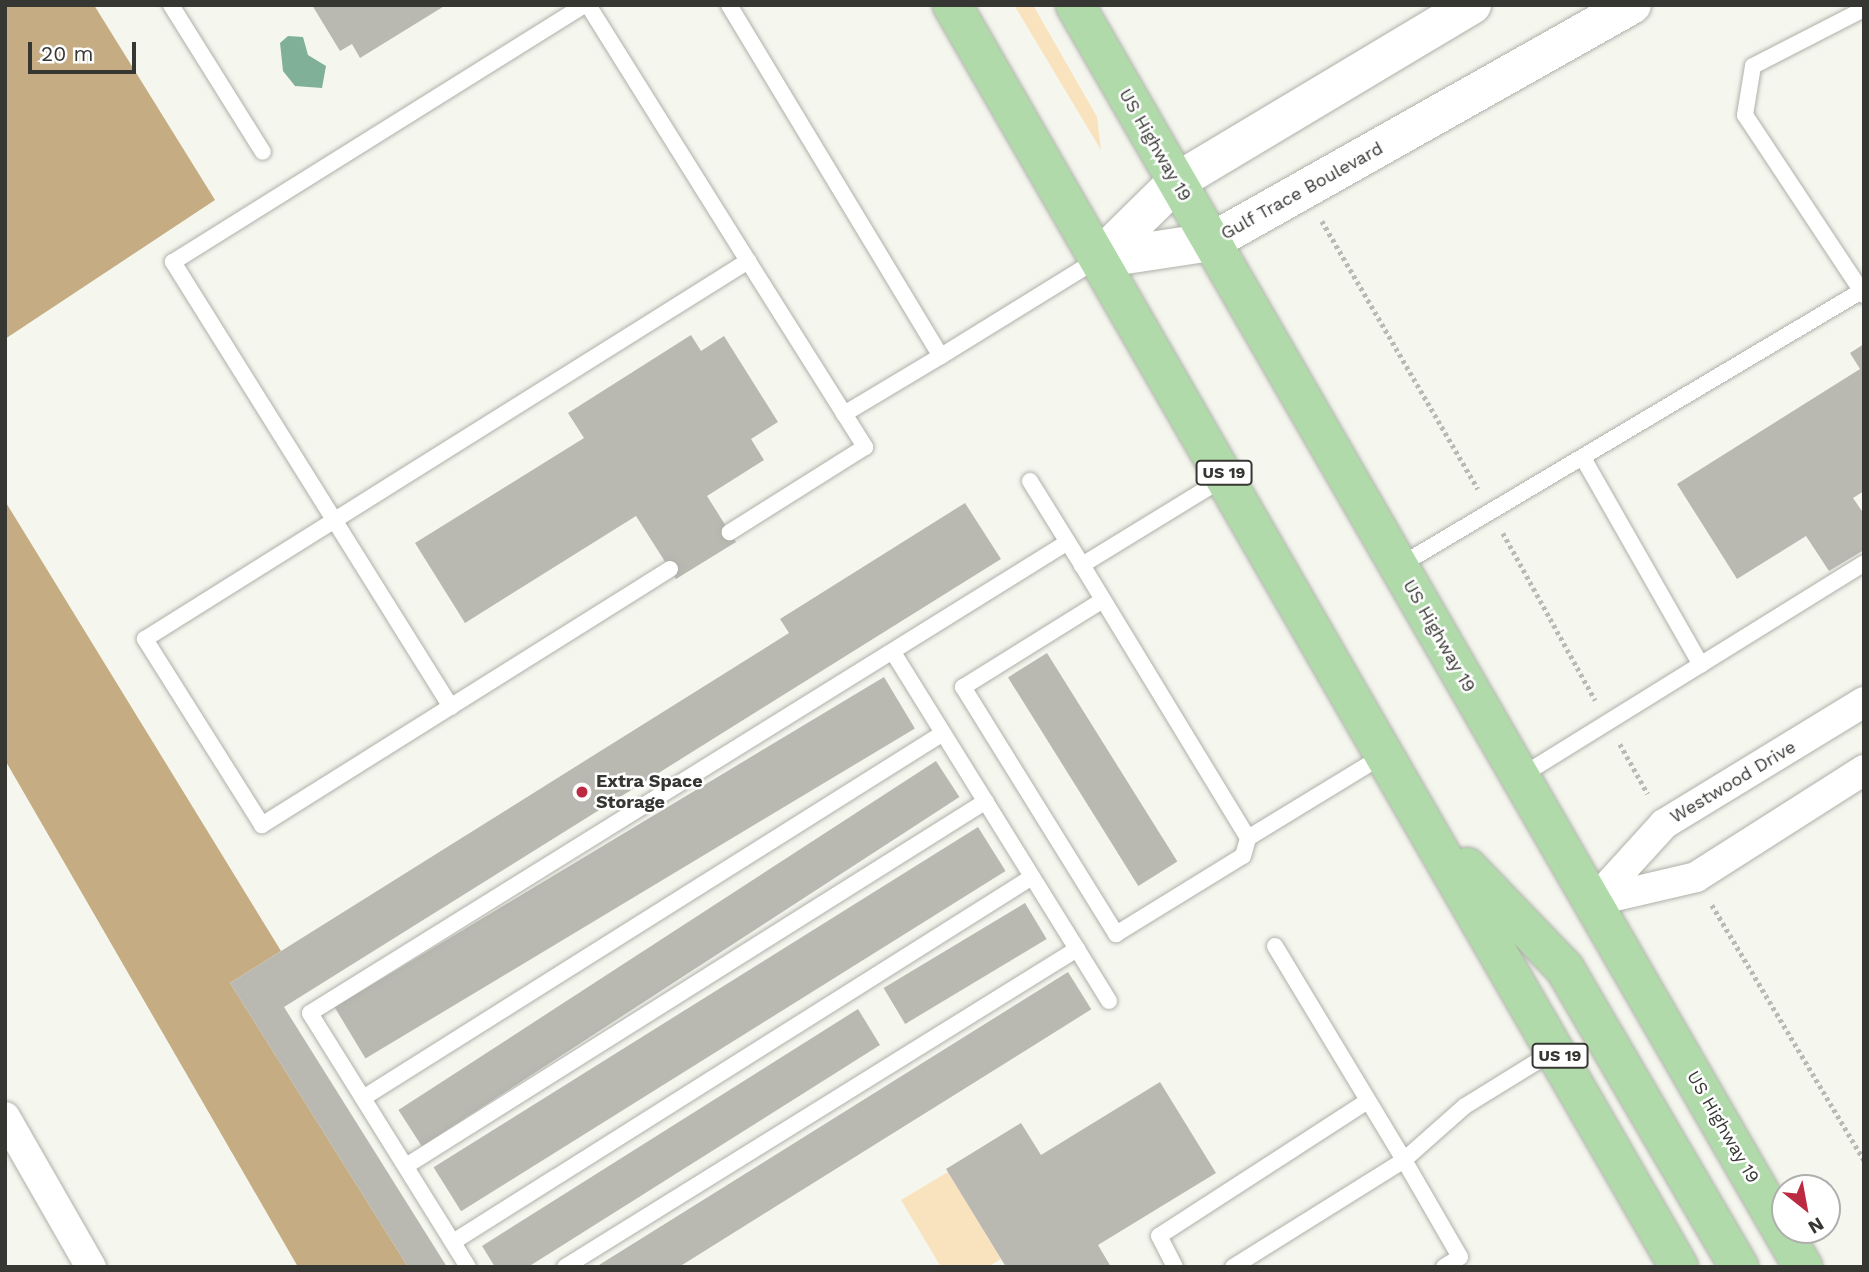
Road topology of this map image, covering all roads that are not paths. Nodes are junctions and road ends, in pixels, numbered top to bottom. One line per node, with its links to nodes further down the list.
1 (171, 5): 11 (lane)
2 (587, 5): 15 (lane); 22 (lane)
3 (729, 5): 17 (lane)
4 (952, 5): 14 (highway, US 19)
5 (1075, 5): 12 (highway, US Highway 19)
6 (1472, 5): 12 (street)
7 (1617, 5): 10 (street)
8 (1633, 5): 10 (street, Gulf Trace Boulevard)
9 (1864, 9): 16 (lane)
10 (1569, 41): 13 (street, Gulf Trace Boulevard)
11 (263, 152)
12 (1176, 182): 13 (highway, US Highway 19); 14 (street)
13 (1211, 242): 14 (street, Gulf Trace Boulevard); 27 (highway, US Highway 19)
14 (1098, 259): 17 (lane); 20 (highway, US 19)
15 (748, 261): 18 (lane); 22 (lane)
16 (1861, 294): 19 (lane)
17 (941, 356): 18 (lane)
18 (844, 414): 23 (lane)
19 (1583, 458): 27 (lane); 31 (lane)
20 (1226, 477): 26 (lane); 35 (highway, US 19)
21 (1030, 481): 24 (lane)
22 (335, 520): 33 (lane); 33 (lane)
23 (730, 532)
24 (1068, 542): 26 (lane); 30 (lane)
25 (1864, 563): 31 (lane)
26 (1082, 565): 29 (lane)
27 (1399, 566): 37 (highway, US Highway 19)
28 (670, 569): 33 (lane)
29 (1103, 600): 39 (lane); 39 (lane)
30 (892, 652): 34 (lane); 47 (lane)
31 (1701, 664): 37 (lane)
32 (1864, 702): 42 (street, Westwood Drive)
33 (451, 707)
34 (943, 733): 38 (lane); 47 (lane)
35 (1387, 753): 39 (lane); 40 (highway, US 19)
36 (1864, 770): 42 (street)
37 (1521, 776): 42 (highway, US Highway 19)
38 (986, 802): 41 (lane); 51 (lane)
39 (1248, 838)
40 (1441, 845): 46 (highway, US 19); 60 (highway)
41 (1032, 877): 44 (lane); 52 (lane)
42 (1594, 901): 61 (highway, US Highway 19)
43 (1275, 946): 48 (lane)
44 (1077, 949): 45 (lane); 55 (lane)
45 (1109, 1001)
46 (1556, 1050): 50 (lane); 59 (highway, US 19)
47 (363, 1098): 51 (lane)
48 (1366, 1102): 50 (lane); 56 (lane)
49 (5, 1117): 53 (street)
50 (1404, 1160): 57 (lane); 58 (lane)
51 (406, 1166): 52 (lane)
52 (453, 1242): 54 (lane)
53 (91, 1267)
54 (468, 1267)
55 (565, 1267)
56 (1175, 1267)
57 (1233, 1267)
58 (1444, 1267)
59 (1679, 1267)
60 (1739, 1267)
61 (1803, 1267)

